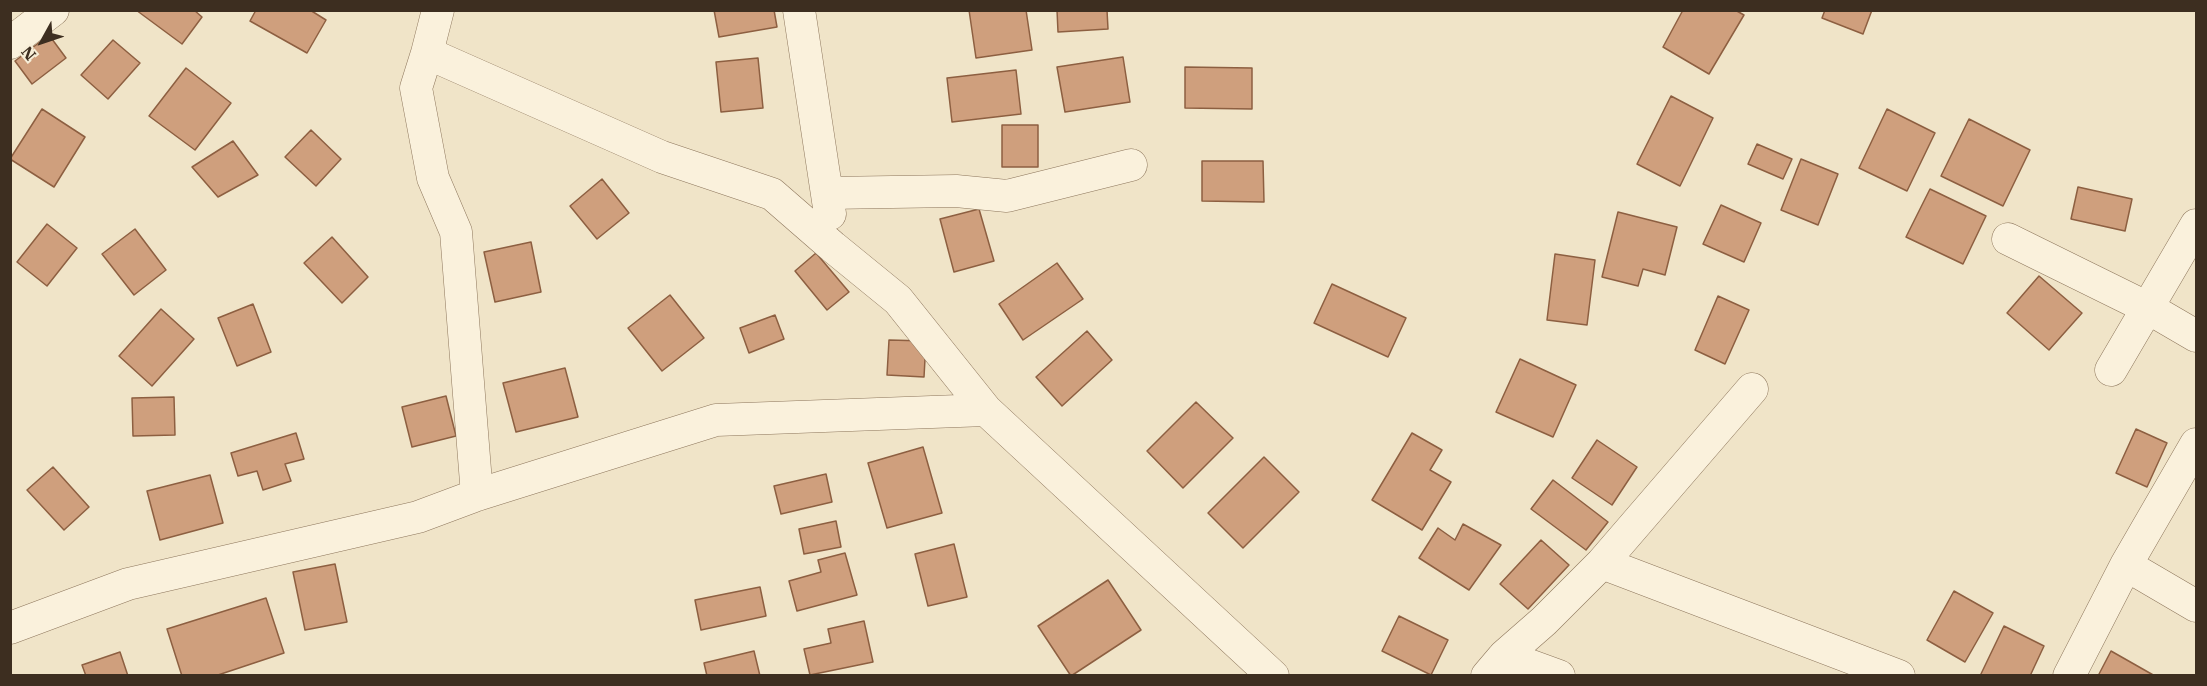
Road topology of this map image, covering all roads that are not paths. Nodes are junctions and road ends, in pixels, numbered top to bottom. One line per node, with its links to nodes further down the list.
1 (53, 10): 4 (street)
2 (438, 10): 5 (street)
3 (799, 10): 7 (street)
4 (10, 43)
5 (427, 53): 10 (street); 17 (street)
6 (1131, 165): 7 (street)
7 (828, 193): 10 (street)
8 (2196, 225): 11 (street)
9 (2008, 239): 11 (street)
10 (832, 247): 15 (street)
11 (2148, 308): 12 (street); 13 (street)
12 (2196, 336)
13 (2110, 370)
14 (1752, 389): 18 (street)
15 (986, 410): 17 (street); 23 (street)
16 (2196, 444): 19 (street)
17 (477, 495): 21 (street)
18 (1602, 563): 22 (street); 25 (street)
19 (2126, 565): 20 (street); 26 (street)
20 (2196, 606)
21 (10, 628)
22 (1496, 665): 24 (street)
23 (1273, 675)
24 (1559, 675)
25 (1899, 675)
26 (2069, 675)

